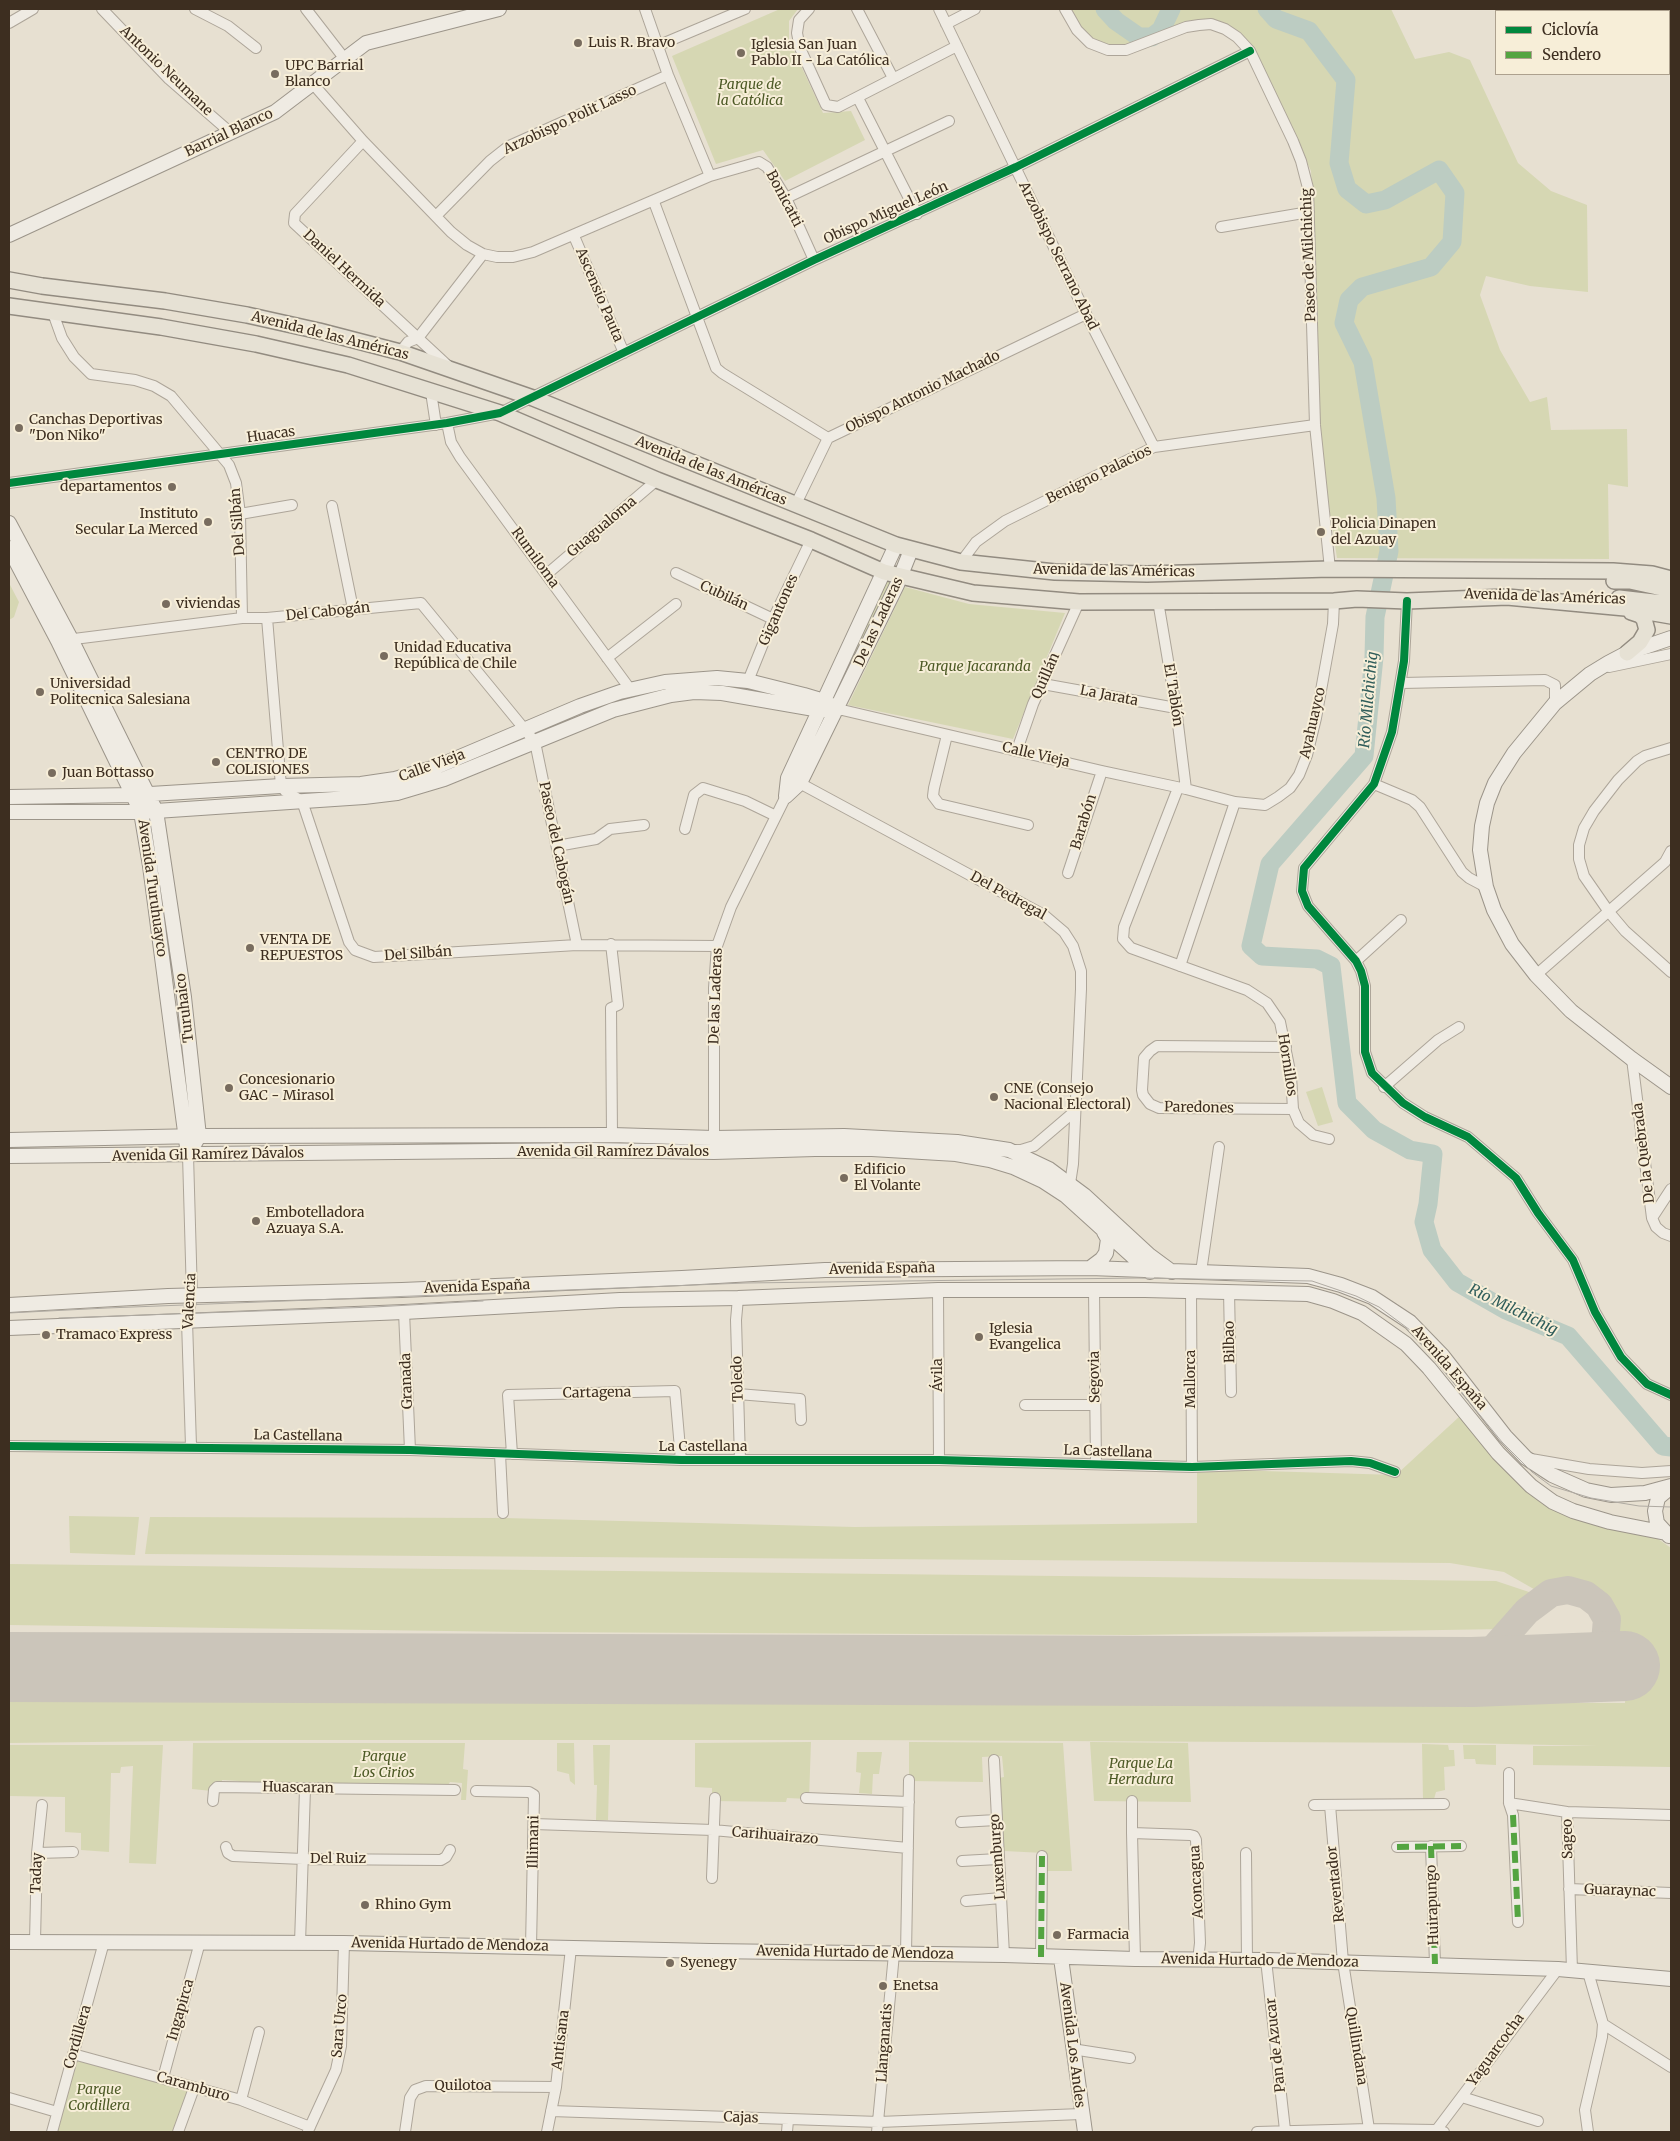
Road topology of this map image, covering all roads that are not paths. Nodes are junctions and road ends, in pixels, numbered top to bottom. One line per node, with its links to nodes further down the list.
1 (33, 9): 13 (street)
2 (102, 9): 25 (street, Antonio Neumane)
3 (195, 9): 17 (street)
4 (306, 9): 19 (street)
5 (497, 9): 19 (main road, Barrial Blanco)
6 (645, 9): 15 (street)
7 (745, 9): 15 (street)
8 (808, 9): 23 (street)
9 (857, 9): 21 (street)
10 (938, 9): 14 (street, Arzobispo Serrano Abad)
11 (975, 9): 14 (street)
12 (1065, 9): 18 (street, Paseo de Milchichig)
13 (9, 23)
14 (946, 24): 16 (street, Arzobispo Serrano Abad)
15 (657, 46): 20 (street)
16 (958, 46): 21 (street); 28 (street, Arzobispo Serrano Abad)
17 (256, 48)
18 (1250, 51): 28 (street, Obispo Miguel León); 32 (street, Paseo de Milchichig)
19 (344, 58): 22 (main road, Barrial Blanco)
20 (668, 74): 29 (street); 34 (street, Arzobispo Polit Lasso)
21 (893, 78): 23 (street)
22 (314, 84): 25 (main road, Barrial Blanco); 26 (street)
23 (858, 98): 27 (street)
24 (949, 121): 27 (street)
25 (231, 132): 36 (main road, Barrial Blanco)
26 (363, 141): 34 (street); 45 (street, Daniel Hermida)
27 (884, 150): 30 (street); 33 (street)
28 (1016, 167): 33 (street, Obispo Miguel León); 43 (street, Arzobispo Serrano Abad)
29 (710, 176): 30 (street, Bonicatti); 31 (street)
30 (786, 198): 39 (street, Bonicatti)
31 (654, 202): 37 (street); 44 (street)
32 (1309, 212): 35 (street); 54 (street, Paseo de Milchichig)
33 (916, 214): 39 (street, Obispo Miguel León)
34 (436, 216): 38 (street)
35 (1221, 227)
36 (9, 235)
37 (574, 236): 38 (street); 47 (street, Ascensio Pauta)
38 (483, 254): 45 (street)
39 (814, 260): 44 (street, Obispo Miguel León)
40 (9, 280): 46 (main road, Avenida de las Américas)
41 (9, 306): 42 (main road, Avenida de las Américas)
42 (54, 313): 49 (main road, Avenida de las Américas); 57 (street, Del Silbán)
43 (1086, 314): 55 (street, Obispo Antonio Machado); 56 (street, Arzobispo Serrano Abad)
44 (696, 318): 47 (street, Obispo Miguel León); 55 (street)
45 (418, 338): 46 (street); 48 (street, Daniel Hermida)
46 (400, 352): 48 (main road, Avenida de las Américas)
47 (624, 353): 50 (street, Obispo Miguel León)
48 (451, 369): 50 (main road, Avenida de las Américas)
49 (431, 392): 51 (main road, Avenida de las Américas); 53 (street)
50 (533, 398): 51 (street, Huacas); 62 (main road, Avenida de las Américas)
51 (500, 413): 52 (street, Huacas); 58 (main road, Avenida de las Américas)
52 (447, 423): 53 (street, Huacas); 74 (street, Rumiloma)
53 (436, 425): 57 (street, Huacas)
54 (1315, 425): 56 (street, Benigno Palacios); 70 (street, Paseo de Milchichig)
55 (828, 438): 62 (street)
56 (1154, 448): 69 (street, Benigno Palacios)
57 (221, 454): 59 (street, Huacas); 63 (street, Del Silbán)
58 (657, 480): 65 (main road, Avenida de las Américas); 74 (street, Guagualoma)
59 (9, 483)
60 (292, 505): 63 (street)
61 (332, 506): 85 (street)
62 (794, 506): 66 (main road, Avenida de las Américas)
63 (240, 514): 87 (street, Del Silbán)
64 (9, 523): 91 (main road, Avenida Turuhuayco)
65 (811, 540): 72 (main road, Avenida de las Américas); 89 (street, Gigantones)
66 (896, 545): 68 (main road, Avenida de las Américas); 72 (main road, De las Laderas)
67 (9, 548): 91 (main road, Avenida Turuhuayco)
68 (911, 550): 69 (main road, Avenida de las Américas); 75 (main road, De las Laderas)
69 (962, 562): 70 (main road, Avenida de las Américas)
70 (1330, 569): 71 (main road, Avenida de las Américas)
71 (1426, 569): 76 (main road, Avenida de las Américas); 77 (main road, Avenida de las Américas)
72 (884, 572): 75 (main road, Avenida de las Américas); 101 (main road, De las Laderas)
73 (676, 573): 89 (street, Cubilán)
74 (547, 574): 94 (street, Rumiloma)
75 (901, 577): 81 (main road, Avenida de las Américas); 103 (main road, De las Laderas)
76 (1671, 579)
77 (1671, 590)
78 (1413, 600): 80 (main road, Avenida de las Américas); 83 (main road, Avenida de las Américas); 84 (main road, Avenida de las Américas); 97 (street)
79 (1158, 601): 80 (main road, Avenida de las Américas); 81 (main road, Avenida de las Américas); 102 (street, El Tablón)
80 (1334, 601): 119 (street, Ayahuayco)
81 (1079, 602): 98 (street, Quillán)
82 (676, 604): 94 (street)
83 (1671, 604)
84 (1625, 608): 86 (main road, Avenida de las Américas); 92 (main road)
85 (353, 609): 88 (street, Del Cabogán); 104 (street, Del Cabogán)
86 (1671, 616)
87 (242, 618): 88 (street, Del Cabogán); 91 (street, Del Cabogán)
88 (267, 618): 112 (street)
89 (773, 619): 96 (street, Gigantones)
90 (1671, 638): 92 (main road)
91 (64, 640): 114 (main road, Avenida Turuhuayco); 115 (main road, Avenida Turuhuayco)
92 (1627, 653): 95 (main road)
93 (1671, 654): 95 (street)
94 (607, 658): 99 (street, Rumiloma)
95 (1597, 669): 100 (main road)
96 (748, 681): 99 (main road, Calle Vieja); 101 (main road, Calle Vieja)
97 (1402, 683): 100 (street); 111 (street)
98 (1043, 684): 102 (street, La Jarata); 108 (street, Quillán)
99 (630, 689): 104 (main road, Calle Vieja)
100 (1555, 702): 131 (main road)
101 (822, 705): 103 (main road, Calle Vieja); 106 (main road, Calle Vieja); 110 (main road, De las Laderas)
102 (1176, 708): 113 (street, El Tablón)
103 (838, 709): 105 (street, Calle Vieja); 110 (main road, De las Laderas)
104 (525, 729): 106 (street, Del Cabogán); 112 (main road, Calle Vieja)
105 (947, 734): 108 (street, Calle Vieja); 124 (street)
106 (534, 742): 118 (main road, Calle Vieja); 127 (street, Paseo del Cabogán)
107 (1671, 748): 132 (street)
108 (1017, 750): 109 (street, Calle Vieja)
109 (1102, 771): 113 (street, Calle Vieja); 130 (street, Barabón)
110 (794, 780): 116 (main road, De las Laderas); 150 (street, Del Pedregal)
111 (1374, 784): 131 (street); 138 (street)
112 (281, 786): 114 (main road, Calle Vieja); 118 (street)
113 (1182, 788): 119 (street, Calle Vieja); 137 (street, El Tablón)
114 (149, 794): 115 (main road, Calle Vieja); 120 (main road, Avenida Turuhuayco)
115 (134, 795): 117 (main road, Calle Vieja); 122 (main road, Avenida Turuhuayco)
116 (786, 796): 123 (street, De las Laderas)
117 (9, 797)
118 (302, 801): 120 (main road, Calle Vieja); 135 (street, Del Silbán)
119 (1235, 802): 139 (street)
120 (156, 811): 122 (main road, Calle Vieja); 142 (main road, Turuhaico)
121 (9, 812): 122 (main road, Calle Vieja)
122 (141, 812): 143 (main road, Avenida Turuhuayco)
123 (776, 816): 126 (street); 136 (street, De las Laderas)
124 (1028, 824)
125 (644, 825): 127 (street)
126 (685, 829)
127 (557, 846): 135 (street, Paseo del Cabogán)
128 (1671, 851): 129 (street)
129 (1668, 865): 132 (street)
130 (1068, 873)
131 (1486, 887): 141 (main road)
132 (1609, 912): 140 (street); 141 (street)
133 (1401, 920): 138 (street)
134 (612, 944): 135 (street, Del Silbán); 136 (street, Del Silbán); 151 (street)
135 (577, 945)
136 (717, 946): 156 (street, De las Laderas)
137 (1131, 948): 139 (street, Hornillos)
138 (1356, 961): 147 (street)
139 (1180, 966): 145 (street, Hornillos)
140 (1671, 972)
141 (1536, 975): 146 (main road)
142 (184, 997): 143 (main road); 152 (main road, Turuhaico)
143 (168, 999): 152 (main road, Avenida Turuhuayco)
144 (1459, 1027): 147 (street)
145 (1286, 1047): 149 (street, Hornillos); 149 (street, Paredones)
146 (1632, 1059): 148 (main road); 163 (street, De la Quebrada)
147 (1384, 1086): 183 (street)
148 (1671, 1087)
149 (1293, 1109): 153 (street, Hornillos)
150 (1075, 1111): 158 (street); 162 (street, Del Pedregal)
151 (612, 1136): 152 (main road, Avenida Gil Ramírez Dávalos); 156 (main road, Avenida Gil Ramírez Dávalos)
152 (193, 1137): 154 (main road, Avenida Gil Ramírez Dávalos); 159 (main road, Turuhaico)
153 (1329, 1139)
154 (9, 1140)
155 (828, 1142): 156 (main road, Avenida Gil Ramírez Dávalos); 158 (main road, Avenida Gil Ramírez Dávalos); 162 (main road, Avenida Gil Ramírez Dávalos)
156 (714, 1145): 159 (main road, Avenida Gil Ramírez Dávalos)
157 (1219, 1147): 169 (street)
158 (1009, 1150): 162 (main road, Avenida Gil Ramírez Dávalos)
159 (188, 1155): 160 (main road, Avenida Gil Ramírez Dávalos); 175 (street, Valencia)
160 (9, 1156)
161 (1671, 1189): 163 (street)
162 (1068, 1190): 164 (main road, Avenida Gil Ramírez Dávalos); 168 (main road, Avenida Gil Ramírez Dávalos)
163 (1652, 1218): 165 (street, De la Quebrada)
164 (1102, 1229): 166 (main road); 167 (main road, Avenida Gil Ramírez Dávalos)
165 (1671, 1236)
166 (1090, 1268): 167 (main road, Avenida España); 175 (main road, Avenida España)
167 (1148, 1270): 168 (main road, Avenida España); 172 (main road, Avenida Gil Ramírez Dávalos)
168 (1172, 1272): 169 (main road, Avenida España)
169 (1201, 1272): 192 (main road, Avenida España)
170 (938, 1290): 171 (main road, Avenida España); 176 (main road, Avenida España); 195 (street, Ávila)
171 (1094, 1290): 172 (main road, Avenida España); 185 (street, Segovia)
172 (1171, 1291): 173 (main road, Avenida España)
173 (1191, 1291): 174 (main road, Avenida España); 197 (street, Mallorca)
174 (1229, 1292): 181 (street, Bilbao); 202 (main road, Avenida España)
175 (192, 1296): 177 (main road, Avenida España); 179 (street, Valencia)
176 (738, 1298): 178 (main road, Avenida España); 182 (street, Toledo)
177 (9, 1304)
178 (404, 1312): 179 (main road, Avenida España); 189 (street, Granada)
179 (187, 1321): 180 (main road, Avenida España); 188 (street, Valencia)
180 (9, 1328)
181 (1231, 1392)
182 (738, 1394): 186 (street); 194 (street, Toledo)
183 (1671, 1395)
184 (1025, 1405): 185 (street)
185 (1096, 1405): 196 (street, Segovia)
186 (801, 1420)
187 (9, 1446): 188 (street, La Castellana)
188 (191, 1446): 189 (street, La Castellana)
189 (410, 1450): 190 (street, La Castellana)
190 (500, 1454): 191 (street, La Castellana); 201 (street)
191 (512, 1454): 193 (street, La Castellana); 193 (street, Cartagena)
192 (1526, 1458): 198 (street); 200 (main road, Avenida España)
193 (681, 1460): 194 (street, La Castellana)
194 (740, 1460): 195 (street, La Castellana)
195 (939, 1460): 196 (street, La Castellana)
196 (1096, 1464): 197 (street, La Castellana)
197 (1192, 1467): 199 (street, La Castellana)
198 (1671, 1470)
199 (1395, 1472)
200 (1671, 1486): 202 (main road)
201 (503, 1513)
202 (1668, 1535)
203 (994, 1760): 221 (street, Luxemburgo)
204 (1509, 1773): 214 (street)
205 (909, 1780): 213 (street)
206 (305, 1788): 207 (street, Huascaran); 211 (street, Huascaran); 236 (street)
207 (455, 1790)
208 (476, 1791): 223 (street, Illimani)
209 (715, 1798): 224 (street)
210 (806, 1798): 213 (street)
211 (213, 1801)
212 (1132, 1801): 225 (street)
213 (909, 1802): 230 (street)
214 (1509, 1803): 219 (street); 244 (street)
215 (1444, 1804): 218 (street)
216 (42, 1805): 233 (street, Taday)
217 (1314, 1805): 218 (street)
218 (1330, 1805): 261 (street, Reventador)
219 (1567, 1812): 220 (street, Sageo); 240 (street, Sageo)
220 (1671, 1815)
221 (996, 1820): 222 (street); 237 (street, Luxemburgo)
222 (961, 1822)
223 (534, 1824): 224 (street, Carihuairazo); 251 (street, Illimani)
224 (713, 1830): 230 (street, Carihuairazo); 239 (street)
225 (1132, 1833): 257 (street); 258 (street, Aconcagua)
226 (1430, 1846): 227 (street, Huirapungo); 229 (street, Huirapungo); 262 (street, Huirapungo)
227 (1461, 1846)
228 (226, 1847): 236 (street, Del Ruiz)
229 (1397, 1847)
230 (908, 1848): 253 (street)
231 (450, 1850): 236 (street, Del Ruiz)
232 (73, 1852): 233 (street)
233 (37, 1853): 245 (street, Taday)
234 (1246, 1854): 259 (street)
235 (1042, 1856): 255 (street)
236 (303, 1859): 249 (street)
237 (998, 1859): 238 (street); 242 (street, Luxemburgo)
238 (962, 1861)
239 (712, 1878)
240 (1569, 1889): 241 (street, Guaraynac); 263 (street, Sageo)
241 (1671, 1893)
242 (1001, 1898): 243 (street); 254 (street, Luxemburgo)
243 (966, 1900)
244 (1518, 1922)
245 (35, 1941): 246 (main road, Avenida Hurtado de Mendoza); 247 (main road, Avenida Hurtado de Mendoza)
246 (9, 1942)
247 (104, 1942): 248 (main road, Avenida Hurtado de Mendoza); 269 (street, Cordillera)
248 (200, 1942): 249 (main road, Avenida Hurtado de Mendoza); 272 (street, Ingapirca)
249 (300, 1943): 250 (main road, Avenida Hurtado de Mendoza)
250 (344, 1943): 251 (main road, Avenida Hurtado de Mendoza); 286 (street, Sara Urco)
251 (531, 1947): 252 (main road, Avenida Hurtado de Mendoza)
252 (571, 1948): 253 (main road, Avenida Hurtado de Mendoza); 273 (street, Antisana)
253 (900, 1954): 254 (main road, Avenida Hurtado de Mendoza); 283 (street, Llanganatis)
254 (1004, 1955): 255 (main road, Avenida Hurtado de Mendoza)
255 (1042, 1957): 256 (main road, Avenida Hurtado de Mendoza)
256 (1062, 1958): 257 (main road, Avenida Hurtado de Mendoza); 268 (main road, Avenida Los Andes)
257 (1135, 1959): 258 (main road, Avenida Hurtado de Mendoza)
258 (1198, 1960): 259 (main road, Avenida Hurtado de Mendoza)
259 (1247, 1960): 260 (main road, Avenida Hurtado de Mendoza)
260 (1266, 1960): 261 (main road, Avenida Hurtado de Mendoza); 287 (street, Pan de Azucar)
261 (1343, 1962): 262 (main road, Avenida Hurtado de Mendoza); 285 (street, Quillindana)
262 (1436, 1964): 263 (main road, Avenida Hurtado de Mendoza)
263 (1565, 1969): 264 (main road, Avenida Hurtado de Mendoza); 275 (street, Yaguarcocha)
264 (1588, 1972): 265 (main road, Avenida Hurtado de Mendoza); 266 (street)
265 (1671, 1979)
266 (1602, 2024): 271 (street); 284 (street)
267 (259, 2032): 277 (street)
268 (1072, 2049): 270 (street); 280 (main road, Avenida Los Andes)
269 (73, 2054): 272 (street, Caramburo); 279 (street, Cordillera)
270 (1130, 2058)
271 (1671, 2067)
272 (163, 2078): 274 (street, Caramburo)
273 (556, 2087): 278 (street, Antisana); 290 (street, Quilotoa)
274 (194, 2088): 277 (street, Caramburo); 289 (street)
275 (1462, 2097): 282 (street); 295 (street, Yaguarcocha)
276 (9, 2098): 279 (street)
277 (241, 2100): 286 (street, Caramburo)
278 (551, 2111): 281 (street, Cajas); 291 (street, Antisana)
279 (57, 2112): 288 (street, Cordillera)
280 (1081, 2114): 283 (street, Cajas); 293 (main road, Avenida Los Andes)
281 (788, 2120): 283 (street, Cajas); 292 (street)
282 (1538, 2121)
283 (878, 2127)
284 (1587, 2128)
285 (1369, 2129): 287 (street); 295 (street)
286 (308, 2130)
287 (1285, 2130): 294 (street)
288 (52, 2132)
289 (178, 2132)
290 (405, 2132)
291 (547, 2132)
292 (788, 2132)
293 (1084, 2132)
294 (1257, 2132)
295 (1438, 2132)

